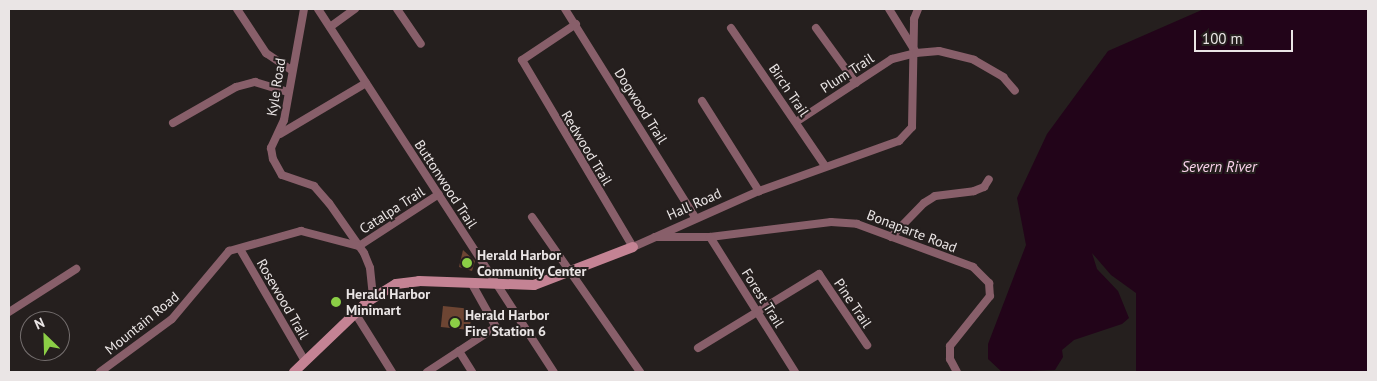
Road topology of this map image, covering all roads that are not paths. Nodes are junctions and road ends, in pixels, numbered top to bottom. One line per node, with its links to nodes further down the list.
1 (237, 9): 15 (street)
2 (304, 9): 15 (street, Kyle Road)
3 (318, 9): 10 (street, Buttonwood Trail)
4 (355, 9): 10 (street)
5 (397, 9): 13 (street)
6 (565, 9): 9 (street, Dogwood Trail)
7 (889, 9): 14 (street)
8 (918, 9): 14 (street, Hall Road)
9 (576, 24): 29 (street, Dogwood Trail); 34 (street, Redwood Trail)
10 (330, 27): 17 (street, Buttonwood Trail)
11 (732, 28): 21 (street, Birch Trail)
12 (816, 28): 16 (street)
13 (421, 44)
14 (916, 53): 16 (street, Plum Trail); 18 (street, Plum Trail); 24 (street, Hall Road)
15 (291, 70): 19 (street, Kyle Road)
16 (856, 82): 21 (street, Plum Trail)
17 (366, 83): 23 (street); 27 (street, Buttonwood Trail)
18 (1014, 91)
19 (288, 92): 22 (street); 23 (street, Kyle Road)
20 (702, 101): 26 (street)
21 (796, 122): 24 (street, Birch Trail)
22 (173, 123)
23 (280, 134): 33 (street, Kyle Road)
24 (825, 166): 26 (street, Hall Road)
25 (989, 179): 32 (street)
26 (759, 191): 29 (street, Hall Road)
27 (439, 194): 33 (street, Catalpa Trail); 39 (street, Buttonwood Trail)
28 (532, 217): 37 (street)
29 (695, 217): 30 (street, Hall Road)
30 (655, 237): 31 (street, Bonaparte Road); 34 (street, Hall Road)
31 (710, 237): 32 (street, Bonaparte Road); 42 (street, Forest Trail)
32 (891, 237): 56 (street, Bonaparte Road)
33 (359, 246): 35 (street, Mountain Road); 40 (street)
34 (633, 247): 37 (street, Hall Road)
35 (240, 249): 47 (street, Rosewood Trail); 48 (street, Mountain Road)
36 (76, 269): 41 (street)
37 (570, 274): 39 (street, Hall Road); 54 (street)
38 (472, 284): 39 (street, Hall Road); 40 (street, Hall Road); 46 (street)
39 (497, 285): 53 (street, Buttonwood Trail)
40 (370, 299): 43 (street, Hall Road)
41 (10, 309)
42 (756, 310): 44 (street, Pine Trail); 45 (street); 55 (street, Forest Trail)
43 (355, 313): 47 (street, Hall Road); 50 (street)
44 (867, 345)
45 (698, 348)
46 (459, 351): 51 (street); 52 (street)
47 (305, 361): 49 (street, Hall Road)
48 (100, 372)
49 (294, 372)
50 (392, 372)
51 (426, 372)
52 (472, 372)
53 (554, 372)
54 (640, 372)
55 (795, 372)
56 (957, 372)

